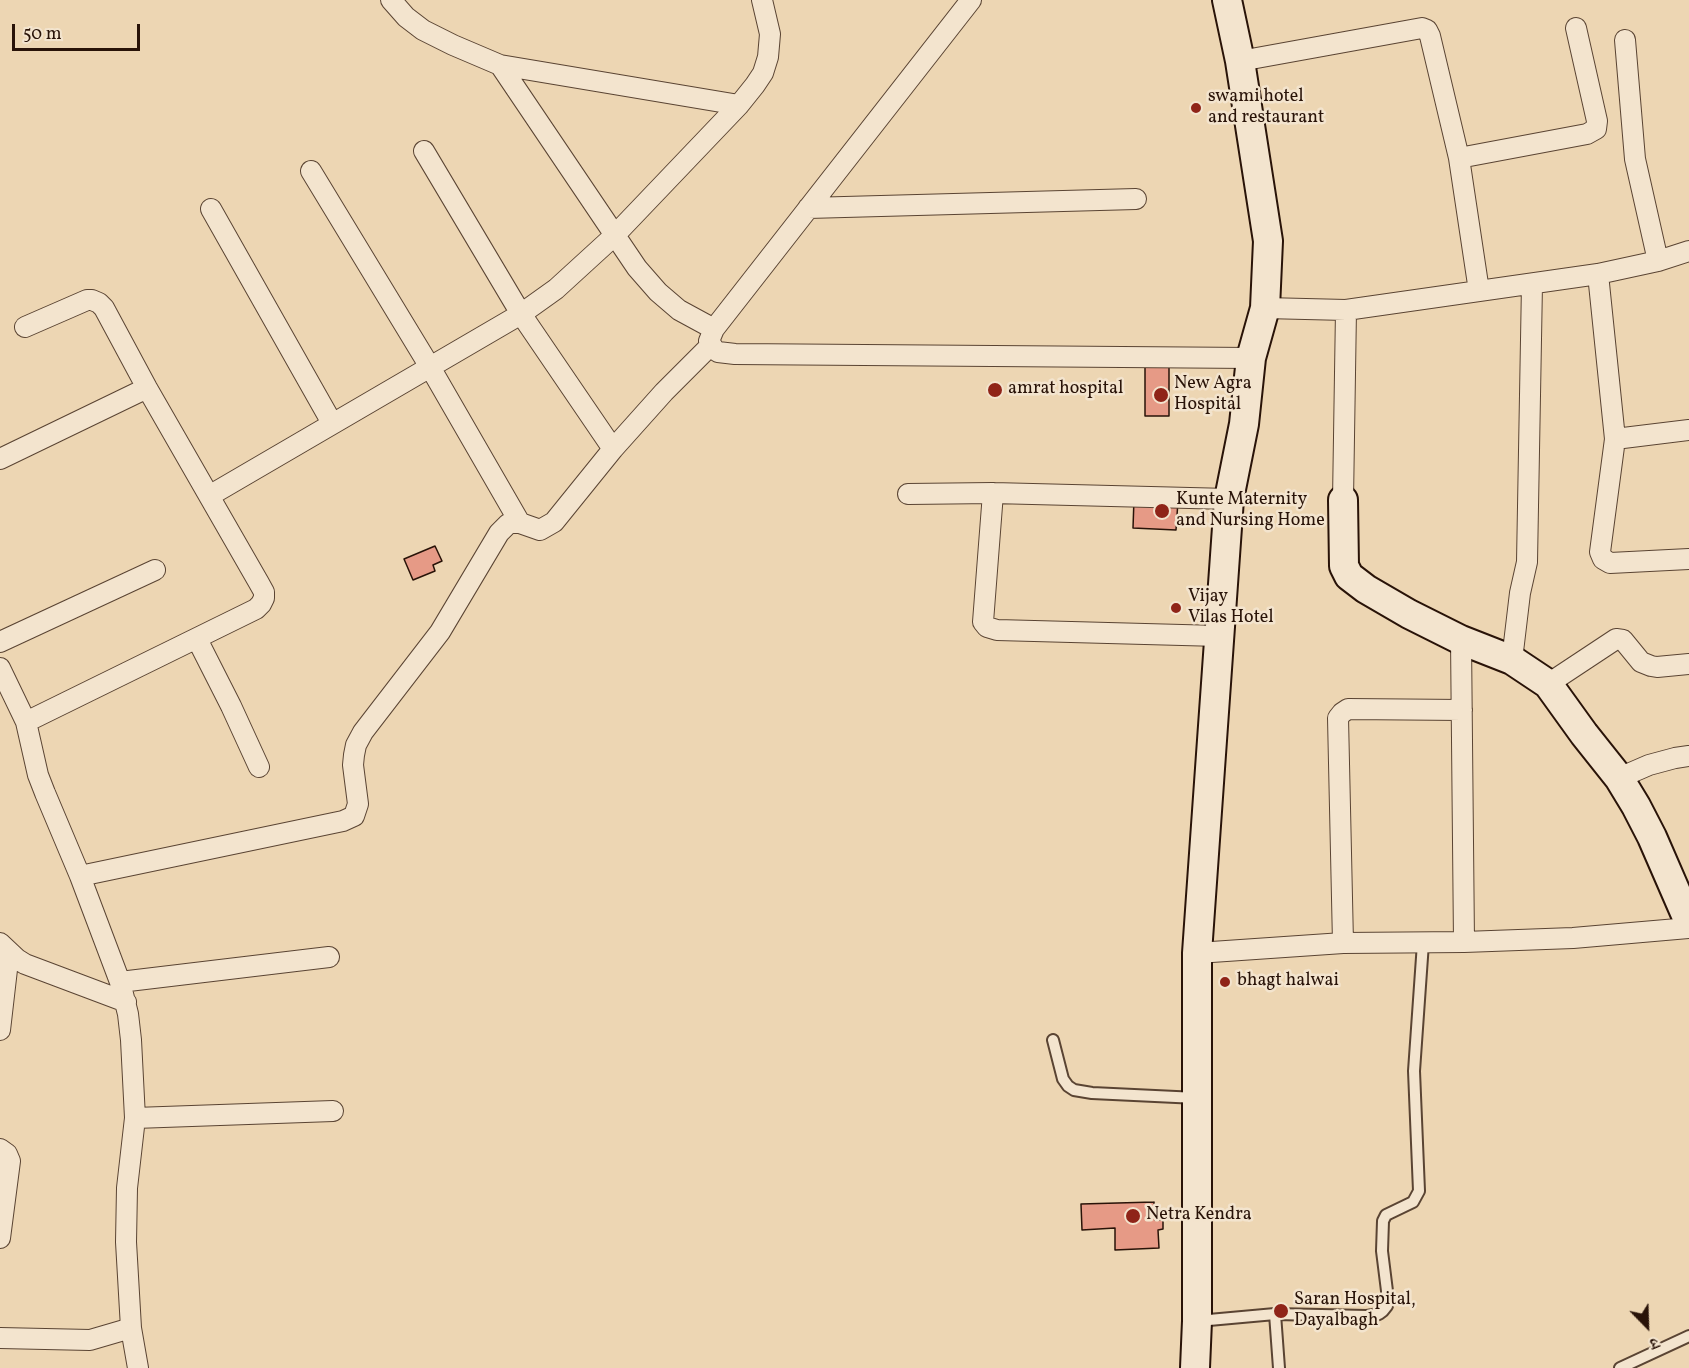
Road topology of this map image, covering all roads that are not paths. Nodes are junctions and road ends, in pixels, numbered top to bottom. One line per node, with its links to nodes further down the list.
1 (391, 0): 8 (street)
2 (762, 0): 9 (street)
3 (971, 0): 15 (street)
4 (1227, 0): 7 (street)
5 (1576, 28): 11 (street)
6 (1625, 40): 18 (street)
7 (1240, 61): 11 (street); 22 (street)
8 (500, 64): 9 (street); 16 (street)
9 (739, 105): 16 (street)
10 (424, 152): 24 (street)
11 (1459, 158): 21 (street)
12 (311, 171): 28 (street)
13 (1136, 199): 15 (street)
14 (211, 208): 30 (street)
15 (808, 208): 26 (street)
16 (614, 236): 24 (street); 26 (street)
17 (1689, 251): 18 (street)
18 (1658, 261): 19 (street)
19 (1598, 274): 20 (street); 32 (street)
20 (1532, 284): 21 (street); 47 (street)
21 (1479, 291): 23 (street)
22 (1265, 308): 23 (street); 27 (street)
23 (1346, 310): 39 (street)
24 (520, 314): 28 (street); 33 (street)
25 (25, 327): 29 (street)
26 (713, 337): 27 (street); 33 (street)
27 (1251, 358): 38 (street)
28 (430, 367): 30 (street); 40 (street)
29 (147, 388): 34 (street); 37 (street)
30 (332, 423): 37 (street)
31 (1689, 430): 32 (street)
32 (1615, 439): 41 (street)
33 (613, 449): 40 (street)
34 (0, 459)
35 (993, 493): 36 (street); 38 (street); 43 (street)
36 (908, 494)
37 (209, 496): 44 (street)
38 (1229, 499): 43 (street)
39 (1342, 500): 45 (street)
40 (520, 523): 56 (street)
41 (1689, 559)
42 (155, 570): 46 (street)
43 (1219, 636): 63 (street)
44 (197, 639): 52 (street); 54 (street)
45 (1461, 640): 47 (street); 51 (street)
46 (0, 642)
47 (1512, 660): 50 (street)
48 (1689, 663): 50 (street)
49 (0, 668): 52 (street)
50 (1548, 684): 55 (street)
51 (1461, 710): 59 (street); 60 (street)
52 (26, 722): 56 (street)
53 (1689, 756): 55 (street)
54 (259, 767)
55 (1619, 778): 57 (street)
56 (80, 876): 65 (street)
57 (1689, 922)
58 (1689, 928): 59 (street)
59 (1464, 942): 61 (street)
60 (1343, 943): 61 (street); 63 (street)
61 (1423, 943): 74 (lane)
62 (5, 948): 66 (street); 67 (street)
63 (1197, 952): 69 (street)
64 (329, 957): 65 (street)
65 (120, 982): 66 (street)
66 (126, 1002): 71 (street)
67 (0, 1030)
68 (1053, 1040): 69 (lane)
69 (1197, 1098): 75 (street)
70 (333, 1111): 71 (street)
71 (135, 1118): 76 (street)
72 (0, 1149): 73 (street)
73 (0, 1238)
74 (1275, 1314): 75 (lane); 81 (lane)
75 (1197, 1321): 80 (street)
76 (130, 1328): 78 (street); 79 (street)
77 (1689, 1336): 82 (lane)
78 (0, 1338)
79 (138, 1368)
80 (1195, 1368)
81 (1279, 1368)
82 (1620, 1368)

